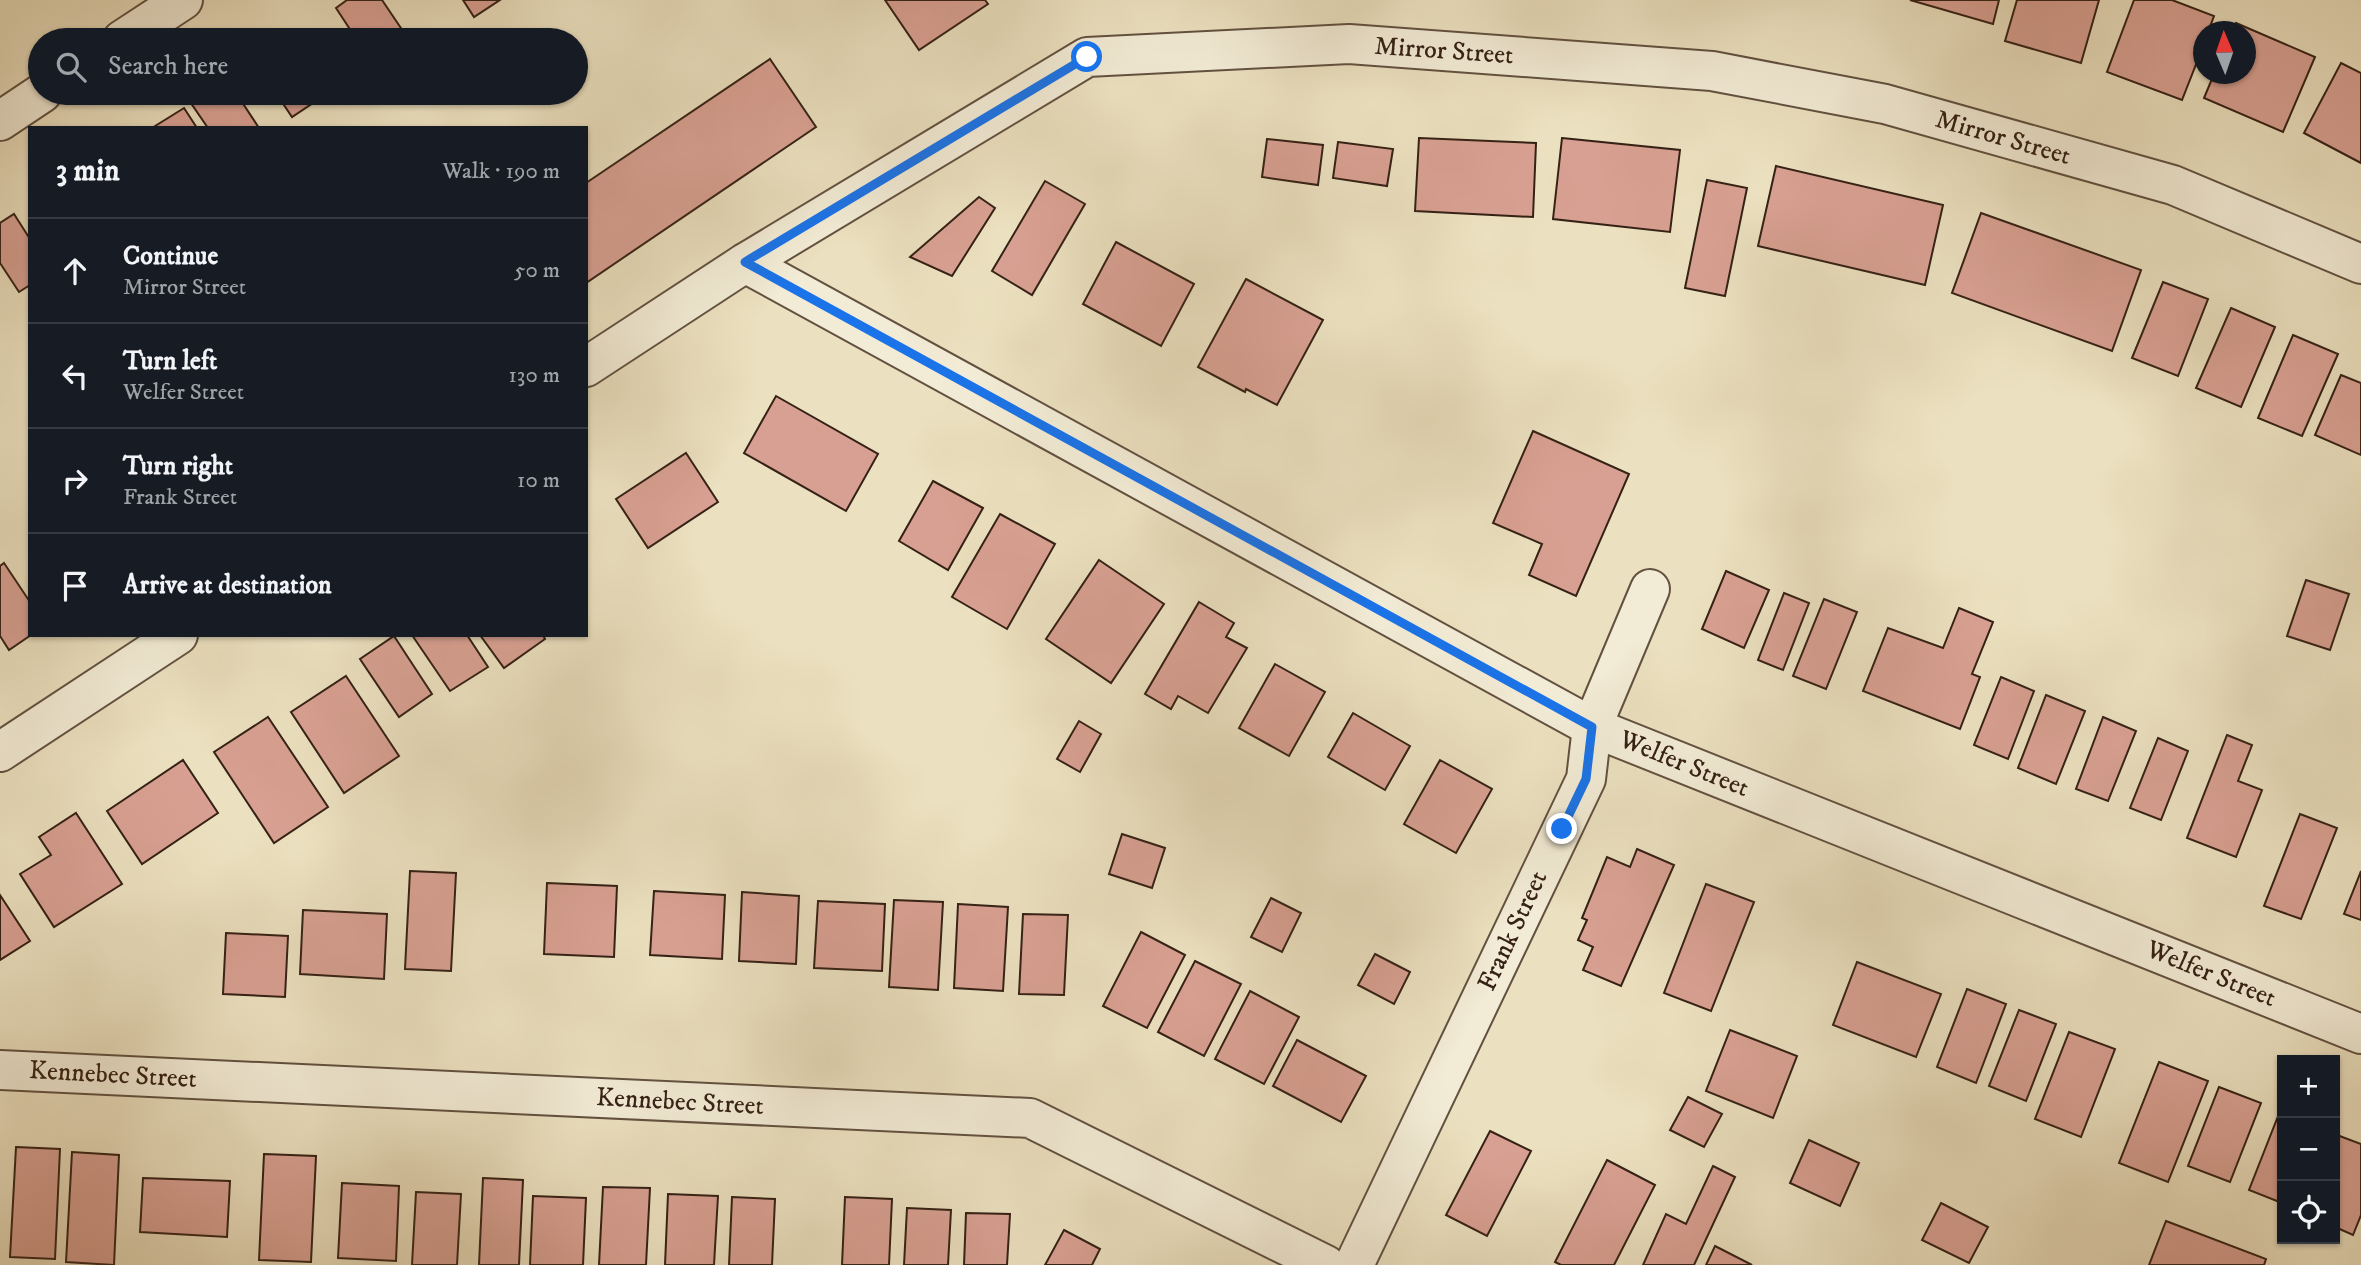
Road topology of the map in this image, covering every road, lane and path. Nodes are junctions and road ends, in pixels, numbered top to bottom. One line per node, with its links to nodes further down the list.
1 (183, 0): 2 (street)
2 (140, 28)
3 (28, 103): 4 (street)
4 (0, 121)
5 (745, 262): 6 (street, Mirror Street); 7 (street, Mirror Street); 10 (street, Welfer Street)
6 (2361, 264)
7 (588, 366)
8 (1650, 589): 10 (street, Frank Street)
9 (175, 637): 11 (street)
10 (1592, 727): 12 (street, Welfer Street); 15 (street, Frank Street)
11 (0, 752)
12 (2361, 1034)
13 (0, 1070): 14 (street, Kennebec Street)
14 (1326, 1265)
15 (1354, 1265)

